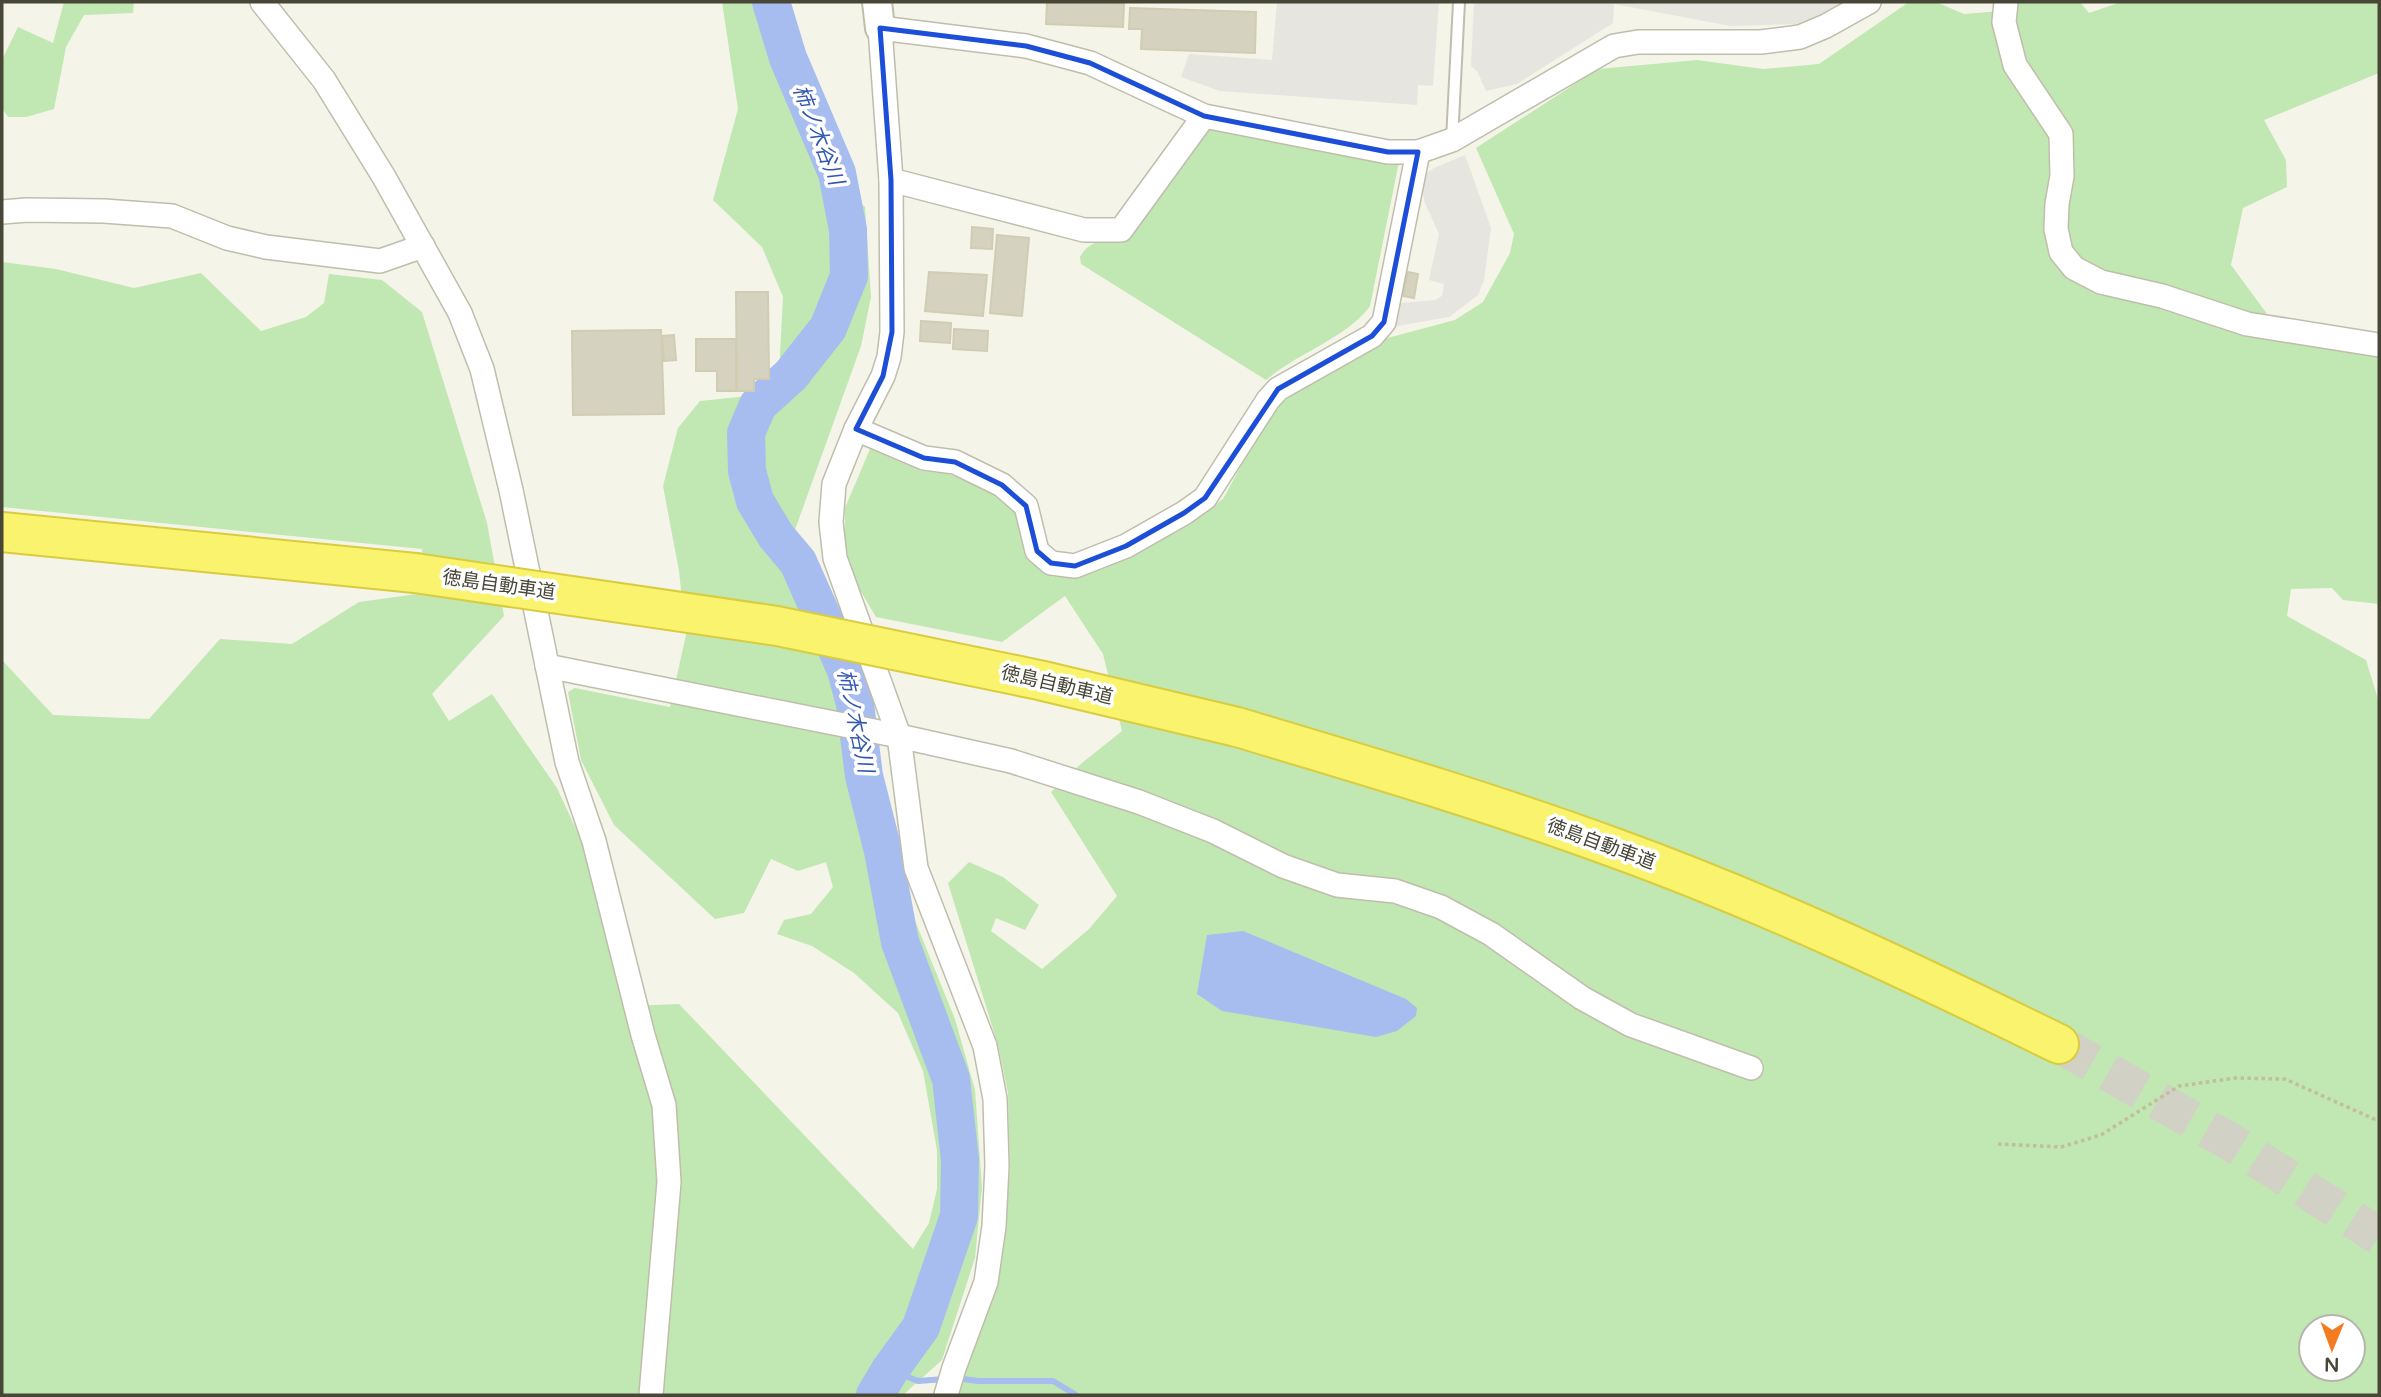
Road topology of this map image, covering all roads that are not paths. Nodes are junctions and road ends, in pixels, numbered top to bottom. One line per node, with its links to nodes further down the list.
1 (262, 2): 11 (street)
2 (1459, 2): 7 (lane)
3 (1869, 2): 7 (street)
4 (2006, 2): 12 (street)
5 (879, 15): 6 (street); 9 (street)
6 (1204, 116): 8 (street); 9 (street)
7 (1452, 140): 8 (street)
8 (1418, 152): 13 (street)
9 (891, 180): 13 (street)
10 (2, 212): 11 (street)
11 (423, 246): 15 (street)
12 (2379, 345)
13 (856, 429): 16 (street)
14 (2, 532): 17 (highway, 徳島自動車道, bridge)
15 (547, 666): 16 (street); 20 (street)
16 (898, 736): 18 (street); 19 (street)
17 (2059, 1044)
18 (1751, 1068)
19 (947, 1394)
20 (651, 1395)

